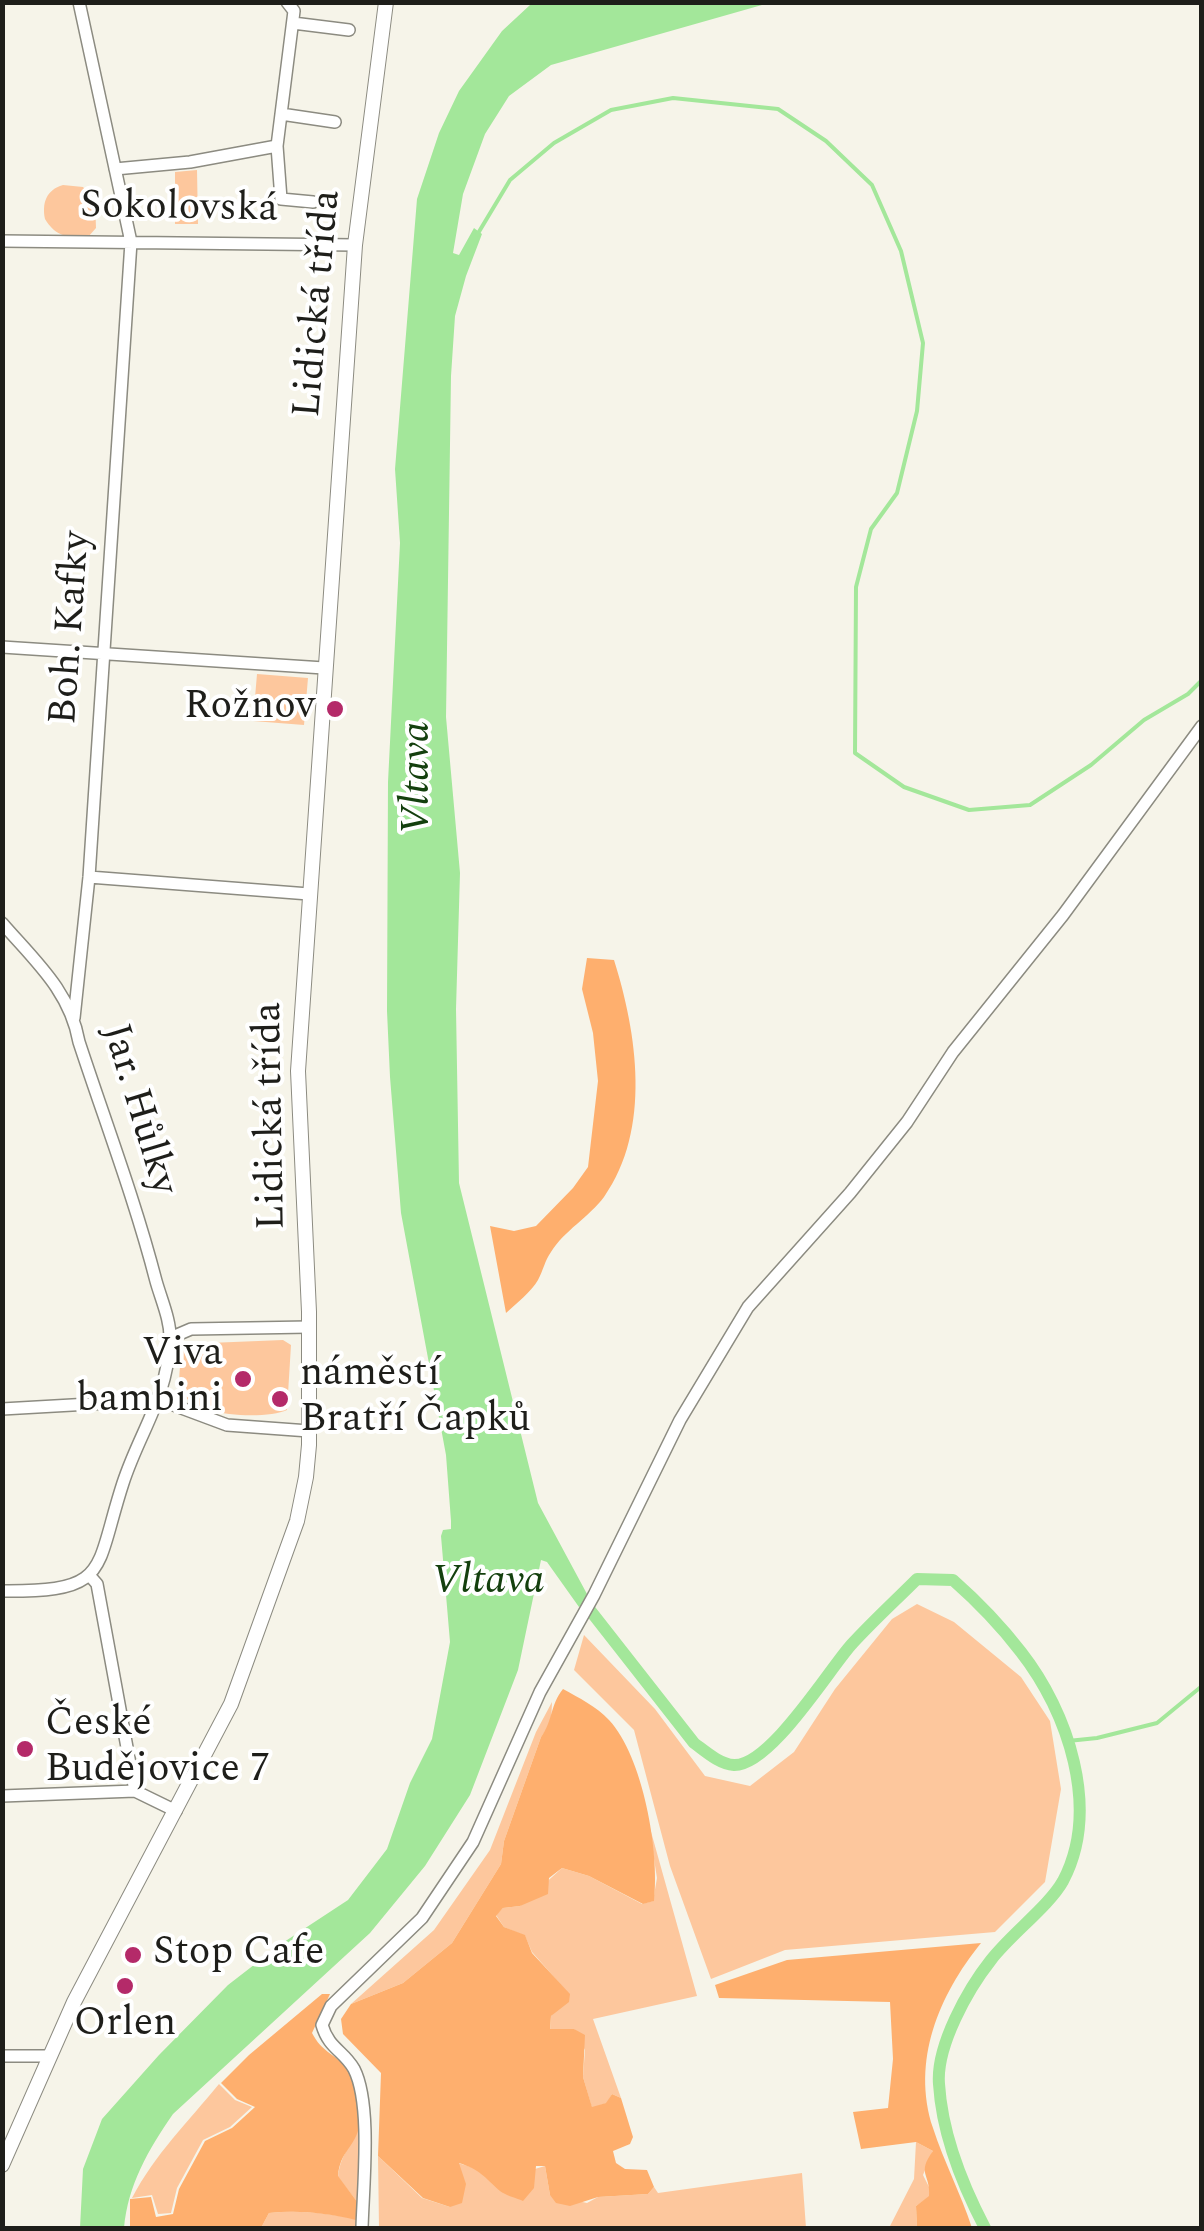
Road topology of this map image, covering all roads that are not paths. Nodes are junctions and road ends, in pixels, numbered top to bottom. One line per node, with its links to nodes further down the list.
1 (79, 2): 8 (street, Boh. Kafky)
2 (386, 2): 12 (street, Lidická třída)
3 (293, 10): 4 (street); 5 (street)
4 (348, 30)
5 (281, 114): 6 (street); 7 (street)
6 (335, 122)
7 (277, 146): 8 (street); 9 (street)
8 (115, 169): 11 (street, Boh. Kafky)
9 (313, 202)
10 (2, 241): 11 (street, Sokolovská)
11 (131, 242): 12 (street, Sokolovská); 14 (street, Boh. Kafky)
12 (355, 245): 15 (street, Lidická třída)
13 (2, 648): 14 (street)
14 (105, 654): 15 (street); 17 (street, Boh. Kafky)
15 (324, 668): 18 (street, Lidická třída)
16 (1199, 733): 34 (street)
17 (89, 878): 18 (street); 20 (street, Boh. Kafky)
18 (310, 894): 21 (street, Lidická třída)
19 (2, 923): 20 (street, Jar. Hůlky)
20 (74, 1018): 22 (street, Jar. Hůlky)
21 (309, 1327): 22 (street); 25 (street, Lidická třída)
22 (170, 1338): 23 (street)
23 (160, 1400): 24 (street); 25 (street); 26 (street)
24 (2, 1408)
25 (309, 1431): 30 (street, Lidická třída)
26 (90, 1576): 27 (street); 28 (street)
27 (2, 1592)
28 (136, 1790): 29 (street); 30 (street)
29 (2, 1796)
30 (176, 1810): 32 (street, Lidická třída)
31 (2, 2056): 32 (street)
32 (50, 2056): 33 (street, Lidická třída)
33 (2, 2165)
34 (362, 2228)

